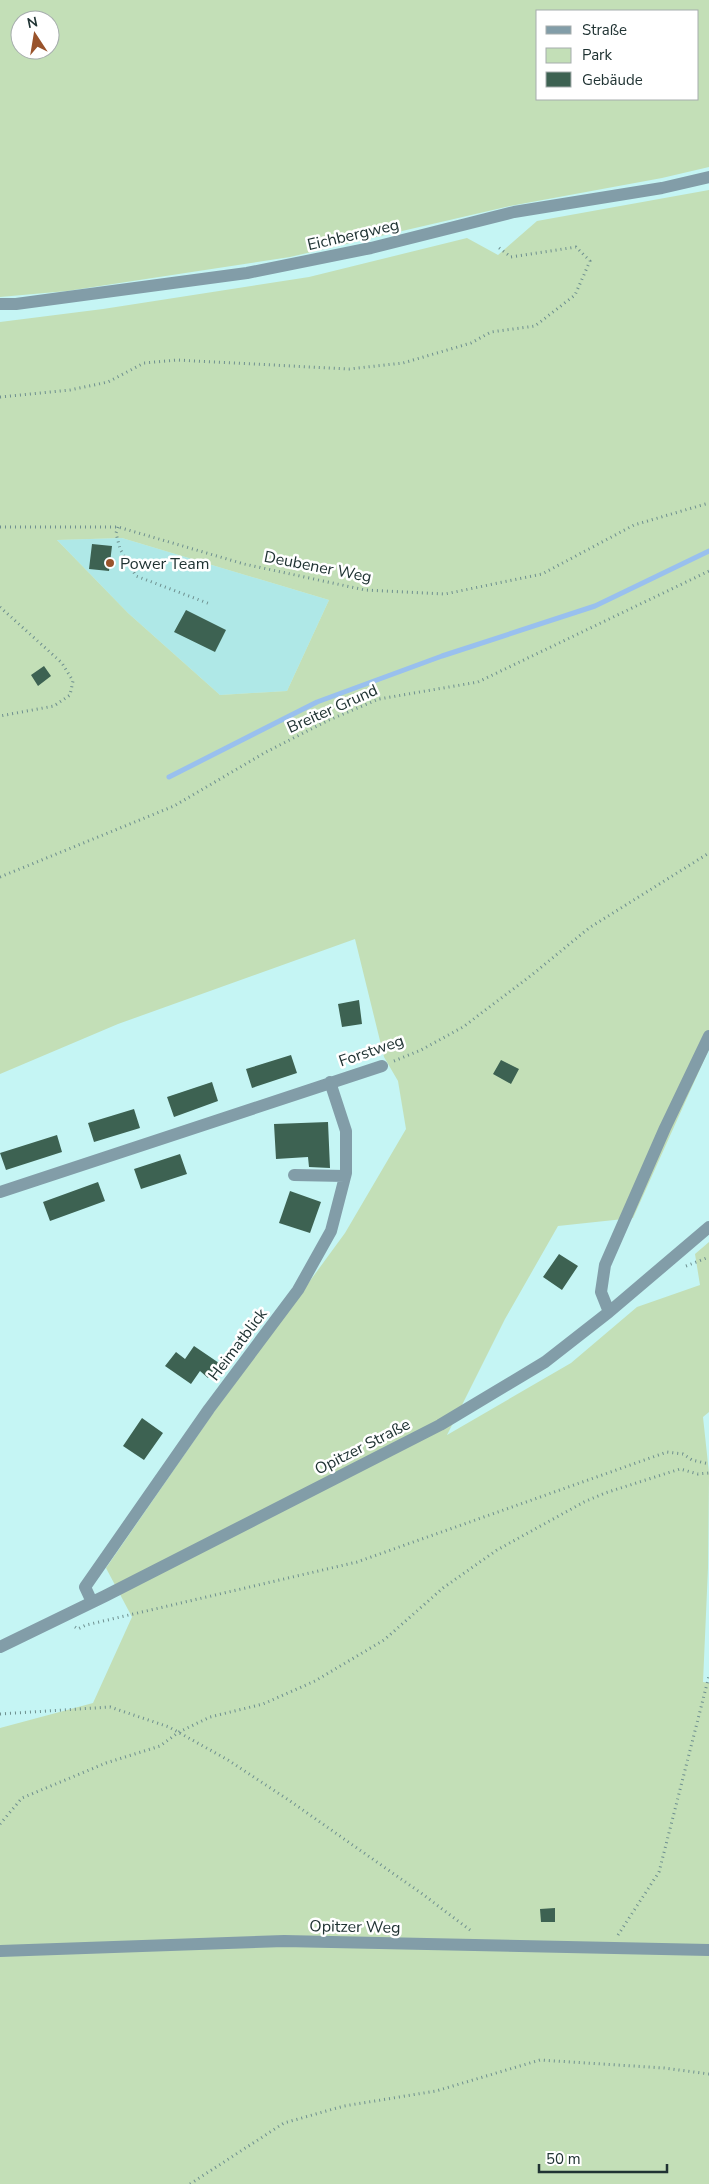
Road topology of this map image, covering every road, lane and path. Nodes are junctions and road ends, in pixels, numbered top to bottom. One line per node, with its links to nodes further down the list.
1 (709, 177): 3 (street, Eichbergweg)
2 (498, 247): 4 (path)
3 (0, 304)
4 (0, 397)
5 (709, 503): 7 (path, Deubener Weg)
6 (0, 527): 7 (path, Deubener Weg)
7 (118, 527): 9 (path)
8 (709, 571): 13 (path, Breiter Grund)
9 (210, 604)
10 (0, 607): 11 (path)
11 (0, 716)
12 (709, 853): 15 (path, Forstweg)
13 (0, 877)
14 (709, 1036): 21 (street)
15 (382, 1066): 16 (street, Forstweg)
16 (330, 1082): 18 (street, Heimatblick); 19 (street, Forstweg)
17 (294, 1175): 18 (street)
18 (345, 1176): 24 (street, Heimatblick)
19 (0, 1192)
20 (709, 1227): 21 (street, Opitzer Straße)
21 (609, 1312): 24 (street, Opitzer Straße)
22 (709, 1464): 25 (path)
23 (709, 1473): 29 (path)
24 (92, 1602): 25 (street, Opitzer Straße)
25 (63, 1615): 26 (street, Opitzer Straße)
26 (0, 1646)
27 (709, 1676): 32 (path)
28 (0, 1714): 29 (path)
29 (179, 1732): 30 (path); 31 (path)
30 (0, 1824)
31 (488, 1944): 32 (street, Opitzer Weg); 34 (street, Opitzer Weg)
32 (611, 1946): 33 (street, Opitzer Weg)
33 (709, 1950)
34 (0, 1951)
35 (709, 2074): 36 (path)
36 (190, 2184)

